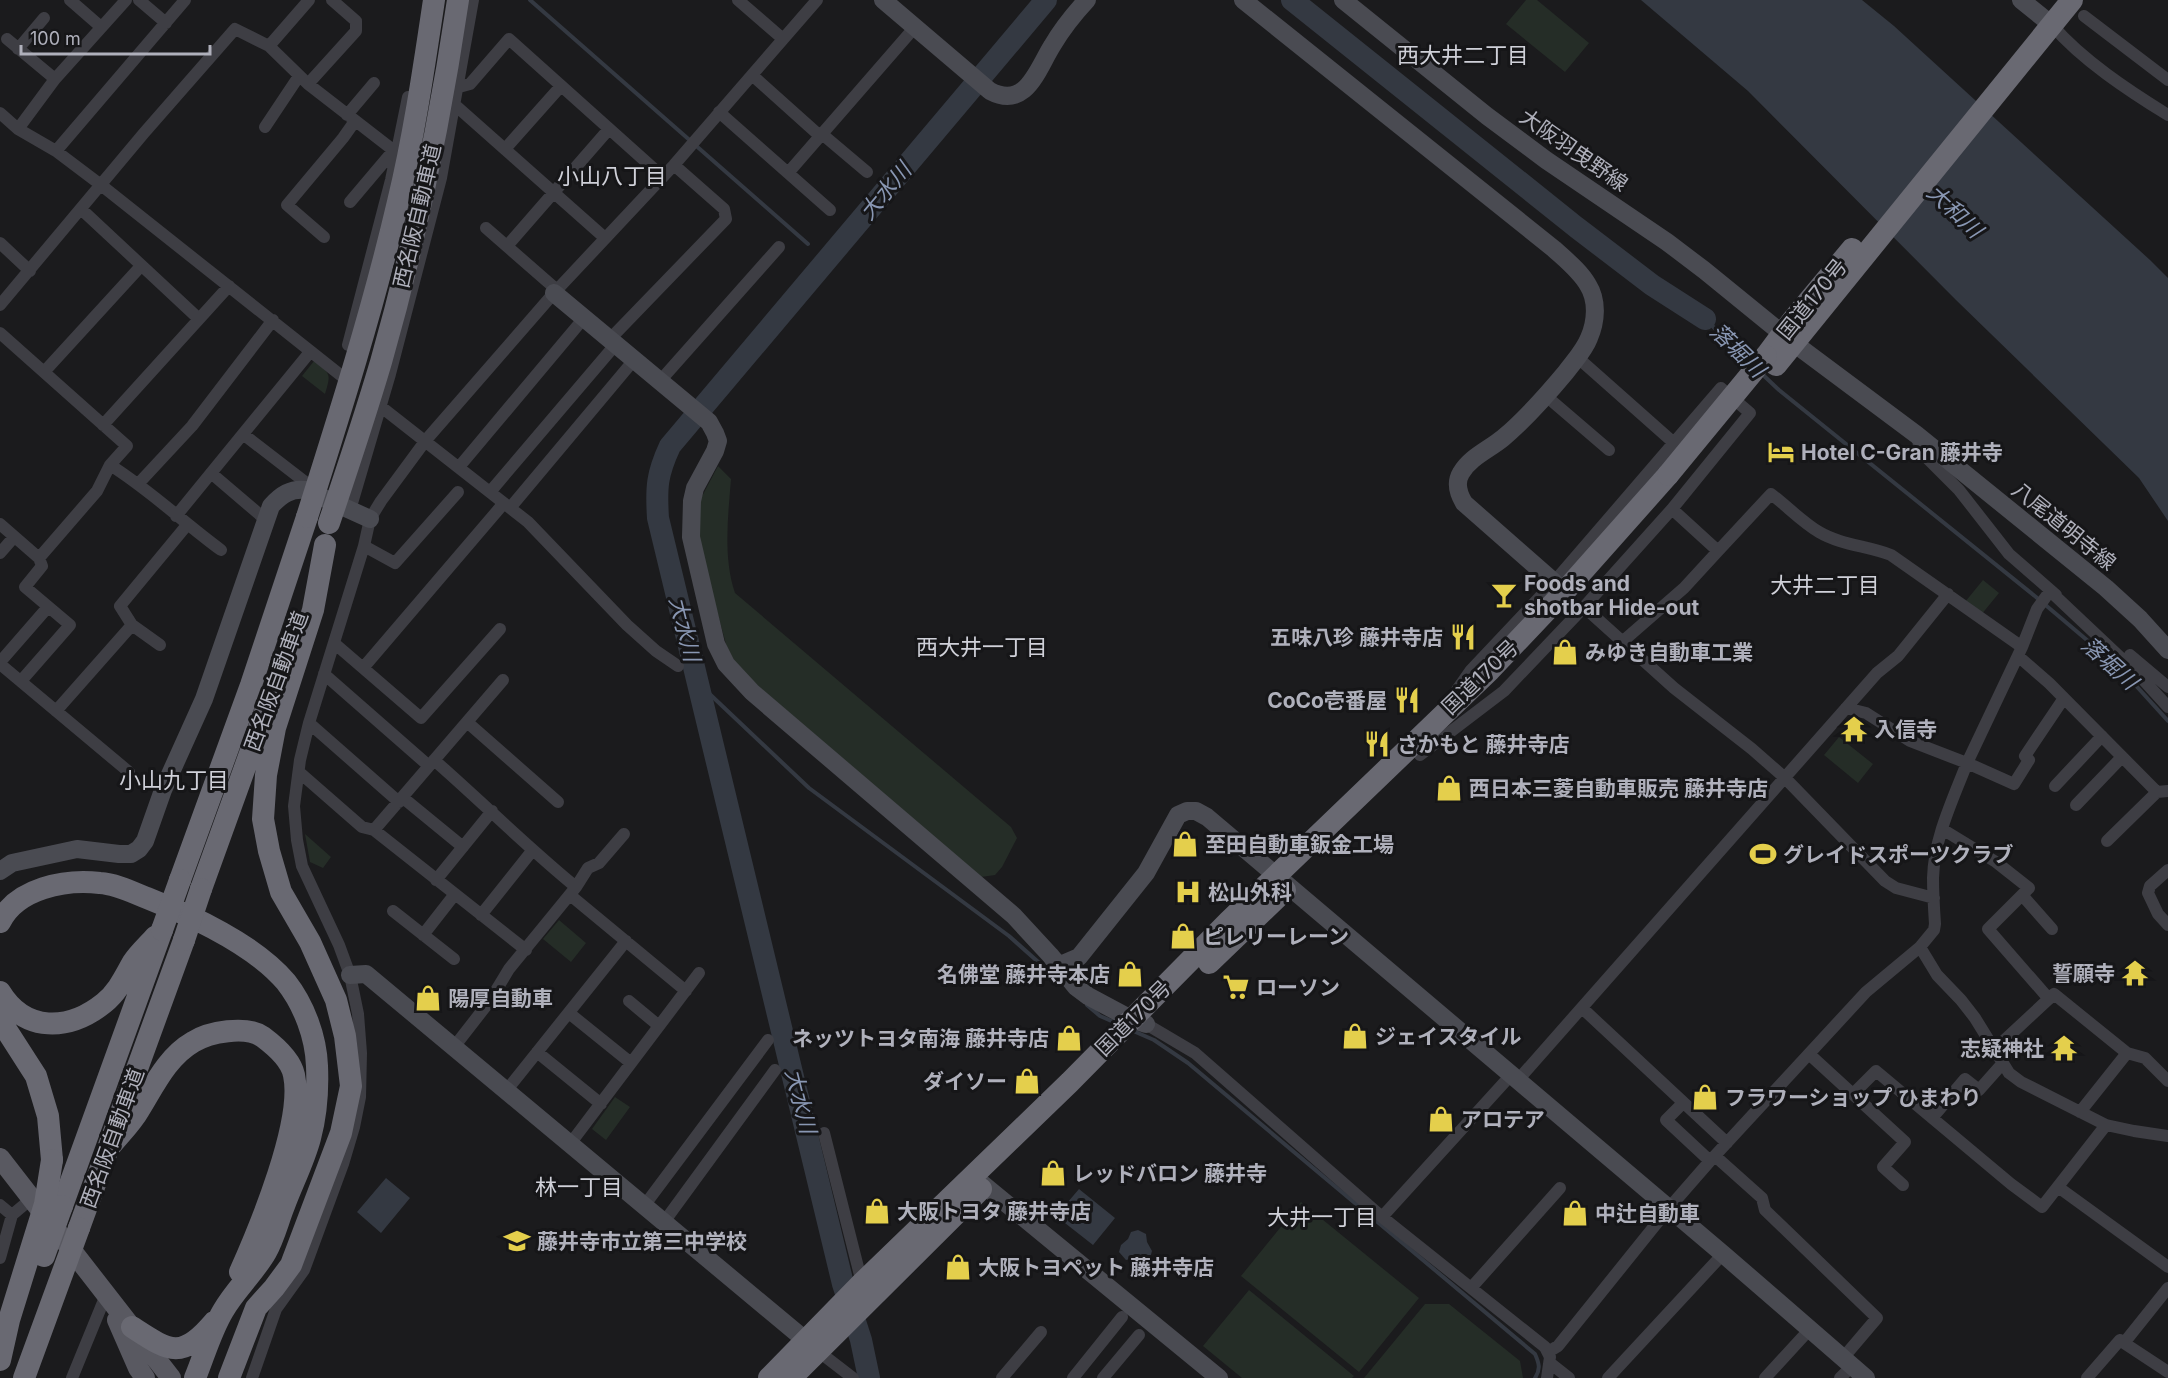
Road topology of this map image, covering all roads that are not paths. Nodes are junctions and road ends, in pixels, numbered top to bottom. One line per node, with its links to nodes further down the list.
1 (69, 0): 23 (street)
2 (126, 0): 23 (street)
3 (139, 0): 21 (street)
4 (185, 0): 21 (street)
5 (309, 0): 27 (street)
6 (332, 0): 31 (street)
7 (424, 0): 47 (street)
8 (434, 0): 171 (highway, 西名阪自動車道, bridge)
9 (458, 0): 104 (highway, 西名阪自動車道, bridge)
10 (473, 0): 35 (street)
11 (738, 0): 18 (street)
12 (817, 0): 26 (street)
13 (883, 0): 24 (street)
14 (1087, 0): 24 (street)
15 (1244, 0): 75 (street)
16 (1343, 0): 72 (street, 大阪羽曳野線)
17 (2021, 0): 22 (street)
18 (752, 4): 26 (street)
19 (2078, 8): 22 (highway, 国道170号); 32 (street)
20 (44, 18): 28 (street)
21 (166, 23): 46 (street)
22 (2045, 23): 39 (street); 72 (highway, 国道170号)
23 (101, 27): 30 (street)
24 (915, 27): 44 (street)
25 (7, 39): 28 (street)
26 (783, 39): 29 (street)
27 (269, 46): 31 (street); 52 (street)
28 (18, 49): 30 (street)
29 (752, 75): 37 (street); 44 (street)
30 (55, 79): 42 (street)
31 (304, 80): 40 (street); 41 (street)
32 (2168, 80)
33 (374, 82): 40 (street)
34 (561, 86): 35 (street); 43 (street); 45 (street)
35 (459, 87): 36 (street)
36 (455, 105): 45 (street); 81 (street)
37 (720, 112): 48 (street); 50 (street)
38 (0, 113): 42 (street)
39 (2168, 115)
40 (351, 118): 47 (street); 58 (street)
41 (266, 127)
42 (18, 129): 46 (street)
43 (609, 129): 51 (street); 53 (street)
44 (821, 135): 49 (street); 50 (street)
45 (505, 149): 53 (street)
46 (56, 151): 52 (street)
47 (395, 152): 54 (street); 78 (street)
48 (674, 165): 51 (street); 73 (street)
49 (867, 172)
50 (788, 173): 56 (street)
51 (663, 177): 59 (street)
52 (101, 184): 55 (street); 65 (street)
53 (554, 192): 59 (street); 61 (street)
54 (350, 202)
55 (81, 209): 63 (street); 64 (street)
56 (830, 210)
57 (486, 228): 61 (street)
58 (324, 237)
59 (605, 238): 66 (street)
60 (0, 243): 64 (street)
61 (507, 246): 66 (street)
62 (779, 247): 79 (street)
63 (141, 266): 69 (street); 77 (street)
64 (30, 271): 67 (street)
65 (229, 286): 69 (street); 70 (street)
66 (555, 291): 68 (street); 85 (street)
67 (0, 305)
68 (584, 318): 73 (street); 89 (street)
69 (199, 319): 82 (street)
70 (273, 320): 74 (street); 92 (street)
71 (0, 333): 77 (street)
72 (1793, 333): 84 (street, 八尾道明寺線); 91 (highway, 国道170号)
73 (613, 342): 76 (street); 95 (street)
74 (310, 352): 78 (street); 83 (street)
75 (1577, 357): 80 (street); 86 (street)
76 (634, 360): 79 (street); 96 (street)
77 (44, 372): 82 (street)
78 (340, 375): 81 (street); 93 (street)
79 (660, 381): 177 (street)
80 (1546, 396): 87 (street); 111 (street)
81 (381, 406): 85 (street); 98 (street)
82 (103, 425): 88 (street)
83 (243, 434): 90 (street); 93 (street)
84 (1917, 435): 113 (street); 121 (street, 八尾道明寺線)
85 (426, 440): 89 (street); 100 (street)
86 (1674, 443): 97 (street); 111 (street)
87 (1609, 450)
88 (110, 465): 92 (street); 110 (street)
89 (459, 467): 95 (street)
90 (211, 473): 99 (street); 101 (street)
91 (1674, 479): 136 (highway, 国道170号); 138 (highway, 国道170号)
92 (139, 483): 99 (street)
93 (307, 488): 98 (street); 101 (street)
94 (458, 492): 106 (street)
95 (490, 492): 96 (street)
96 (507, 505): 124 (street); 125 (street)
97 (1672, 509): 108 (street); 115 (street)
98 (350, 510): 100 (street)
99 (176, 516): 103 (street)
100 (370, 519): 106 (street)
101 (266, 520): 157 (street)
102 (0, 524): 105 (street)
103 (187, 525): 107 (street); 116 (street)
104 (327, 534): 211 (highway, 西名阪自動車道, bridge); 229 (highway)
105 (14, 537): 109 (street); 110 (street)
106 (364, 546): 118 (street)
107 (221, 550)
108 (1718, 551): 112 (street); 119 (street)
109 (0, 553)
110 (39, 558): 114 (street)
111 (1554, 582): 136 (street)
112 (1948, 594): 122 (street); 132 (street)
113 (2045, 598): 122 (street); 129 (street); 131 (street)
114 (48, 607): 123 (street); 128 (street)
115 (1584, 607): 119 (street); 138 (street)
116 (132, 625): 120 (street); 133 (street)
117 (500, 629): 125 (street)
118 (334, 642): 125 (street); 126 (street)
119 (1622, 642): 144 (street)
120 (160, 645)
121 (2168, 650)
122 (2020, 651): 130 (street); 141 (street)
123 (0, 663): 128 (street)
124 (678, 666)
125 (363, 668)
126 (324, 674): 135 (street); 140 (street)
127 (503, 680): 134 (street)
128 (21, 681): 133 (street)
129 (2168, 687)
130 (2064, 698): 137 (street); 141 (street)
131 (2168, 707)
132 (1846, 708): 141 (street); 144 (street)
133 (56, 711): 142 (street)
134 (467, 722): 140 (street); 148 (street)
135 (309, 723): 143 (street); 147 (street)
136 (1431, 725): 160 (highway, 国道170号)
137 (2102, 736): 139 (street); 145 (street)
138 (1420, 755): 160 (highway, 国道170号)
139 (2122, 757): 146 (street); 149 (street)
140 (432, 763): 147 (street); 150 (street)
141 (1967, 763): 151 (street)
142 (129, 772)
143 (298, 772): 152 (street); 179 (street)
144 (1785, 778): 164 (street); 184 (street)
145 (2055, 786)
146 (2163, 791): 154 (street)
147 (400, 799): 152 (street); 155 (street)
148 (558, 802)
149 (2076, 806)
150 (492, 811): 155 (street); 156 (street)
151 (1942, 829): 163 (street); 164 (street)
152 (374, 830): 159 (street)
153 (624, 834): 161 (street)
154 (2107, 841)
155 (463, 847): 159 (street)
156 (532, 851): 161 (street); 167 (street)
157 (0, 870)
158 (2168, 870): 169 (street)
159 (436, 880): 162 (street)
160 (1282, 881): 177 (street); 187 (highway, 国道170号); 198 (street)
161 (573, 891): 173 (street); 175 (street)
162 (455, 894): 167 (street); 172 (street)
163 (2022, 895): 170 (street); 182 (street)
164 (1934, 897): 174 (street)
165 (0, 903): 229 (highway)
166 (393, 911): 172 (street)
167 (481, 915): 175 (street)
168 (0, 922): 233 (highway)
169 (2168, 925)
170 (2052, 929)
171 (162, 930): 181 (highway); 246 (highway, 西名阪自動車道, bridge)
172 (423, 935): 176 (street)
173 (627, 941): 180 (street); 185 (street)
174 (1920, 947): 191 (street); 194 (street)
175 (526, 950): 190 (street)
176 (454, 959)
177 (1058, 966): 187 (street)
178 (699, 973): 180 (street)
179 (350, 975): 190 (street); 254 (street)
180 (686, 991): 188 (street)
181 (0, 992)
182 (2049, 999): 191 (street); 193 (street)
183 (629, 1001): 188 (street)
184 (1582, 1008): 198 (street); 209 (street)
185 (569, 1013): 192 (street); 195 (street)
186 (0, 1020): 243 (highway, bridge)
187 (1138, 1022): 214 (highway, 国道170号); 223 (street)
188 (659, 1026): 195 (street)
189 (768, 1040): 220 (street)
190 (454, 1047): 200 (street)
191 (1995, 1049): 196 (street)
192 (537, 1052): 200 (street); 202 (street)
193 (2127, 1053): 199 (street); 204 (street)
194 (1809, 1054): 201 (street); 209 (street)
195 (631, 1063): 202 (street)
196 (2003, 1063): 204 (street); 205 (street)
197 (775, 1070): 224 (street)
198 (1514, 1078): 221 (street); 223 (street)
199 (2168, 1081)
200 (506, 1091): 210 (street)
201 (1853, 1095): 205 (street); 215 (street)
202 (600, 1104): 210 (street)
203 (1679, 1107): 213 (street)
204 (2080, 1112): 206 (street)
205 (1932, 1118): 216 (street)
206 (2106, 1125): 208 (street); 216 (street)
207 (824, 1133): 228 (street)
208 (2168, 1136)
209 (1727, 1143): 213 (street)
210 (570, 1144): 220 (street)
211 (108, 1149): 233 (highway); 248 (highway, 西名阪自動車道, bridge)
212 (0, 1158): 218 (main road)
213 (1713, 1158): 221 (street); 244 (street)
214 (978, 1181): 228 (highway, 国道170号); 235 (highway, 国道170号); 260 (street)
215 (1904, 1185)
216 (2058, 1187): 227 (street)
217 (1560, 1188): 230 (street)
218 (31, 1199): 222 (street); 232 (main road)
219 (0, 1205): 222 (street)
220 (644, 1206): 224 (street)
221 (1669, 1208): 225 (street); 242 (street)
222 (12, 1215): 226 (street)
223 (1382, 1217): 230 (street)
224 (664, 1222): 241 (street)
225 (1723, 1254): 237 (street); 263 (street)
226 (0, 1258)
227 (2168, 1267)
228 (862, 1283): 235 (highway, 国道170号)
229 (274, 1288): 253 (highway)
230 (1471, 1288): 242 (street)
231 (2168, 1288): 240 (street)
232 (106, 1295): 236 (main road); 249 (street); 250 (main road)
233 (222, 1311): 236 (highway); 252 (highway)
234 (1122, 1317): 258 (street)
235 (837, 1321): 241 (highway, 国道170号)
236 (132, 1327): 251 (main road)
237 (1810, 1329): 244 (street); 264 (street)
238 (1041, 1332): 257 (street)
239 (1139, 1335): 259 (street)
240 (2124, 1343): 245 (street); 266 (street)
241 (812, 1346): 247 (street); 255 (highway, 国道170号); 256 (highway, 国道170号)
242 (1549, 1357): 261 (street); 262 (street)
243 (0, 1360)
244 (1845, 1367): 265 (street)
245 (2168, 1372)
246 (0, 1376)
247 (850, 1376)
248 (24, 1378)
249 (72, 1378)
250 (145, 1378)
251 (171, 1378)
252 (195, 1378)
253 (229, 1378)
254 (252, 1378)
255 (769, 1378)
256 (791, 1378)
257 (1002, 1378)
258 (1073, 1378)
259 (1103, 1378)
260 (1220, 1378)
261 (1547, 1378)
262 (1569, 1378)
263 (1608, 1378)
264 (1765, 1378)
265 (1866, 1378)
266 (2087, 1378)

